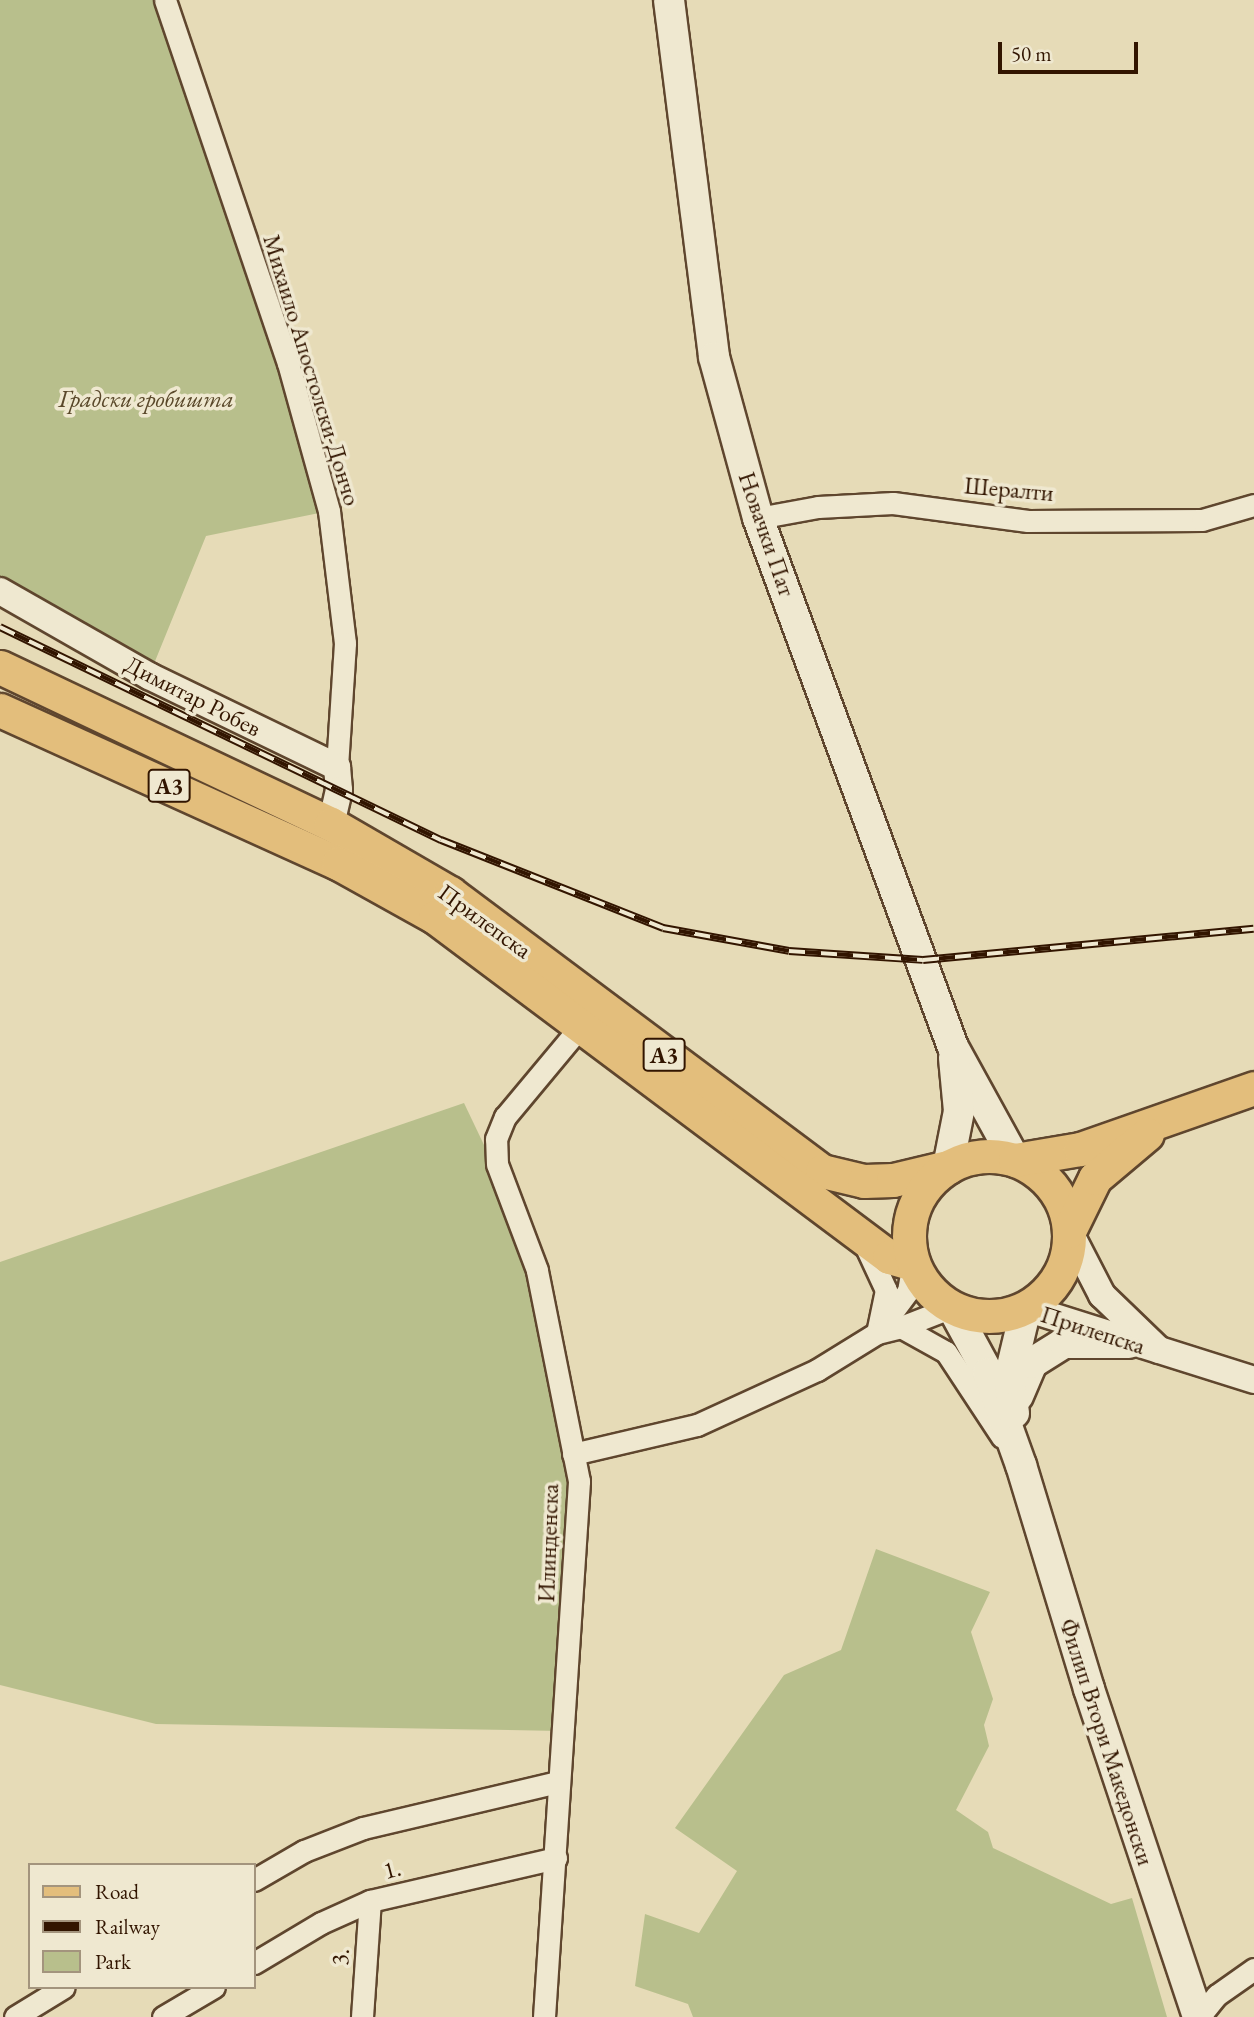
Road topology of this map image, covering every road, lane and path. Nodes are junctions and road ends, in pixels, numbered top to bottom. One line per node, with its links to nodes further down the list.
1 (166, 0): 8 (street, Михаило Апостолски-Дончо)
2 (669, 0): 4 (main road, Новачки Пат)
3 (1254, 505): 4 (street, Шералти)
4 (758, 518): 11 (main road, Новачки Пат)
5 (0, 591): 8 (street, Димитар Робев)
6 (0, 667): 9 (main road, Прилепска / A3)
7 (0, 710): 10 (main road, Прилепска / A3)
8 (337, 766): 9 (street)
9 (331, 824): 19 (main road, Прилепска / A3)
10 (580, 1027): 20 (main road, Прилепска / A3); 31 (street, Илинденска)
11 (953, 1047): 14 (main road); 15 (main road)
12 (1254, 1088): 13 (main road, A3)
13 (1162, 1122): 16 (main road, A3); 21 (main road, A3)
14 (997, 1124): 16 (main road); 17 (main road)
15 (955, 1132): 18 (main road); 19 (main road)
16 (1064, 1151): 17 (main road, A3)
17 (1015, 1160): 18 (main road, A3); 21 (main road)
18 (948, 1167): 19 (main road, Прилепска / A3); 22 (main road, A3)
19 (893, 1180)
20 (855, 1231): 22 (main road, Прилепска / A3); 26 (street)
21 (1069, 1231): 24 (main road, A3); 28 (street, Прилепска)
22 (913, 1264): 23 (main road); 26 (street)
23 (952, 1307): 24 (main road); 25 (street); 32 (main road)
24 (1026, 1308): 27 (street, Прилепска); 30 (main road)
25 (901, 1327): 26 (street); 32 (street)
26 (877, 1334): 31 (street)
27 (1129, 1343): 28 (street, Прилепска); 30 (main road)
28 (1160, 1351): 29 (street, Прилепска)
29 (1254, 1380)
30 (1013, 1409): 32 (main road)
31 (573, 1454): 33 (street, Илинденска)
32 (1021, 1465): 45 (main road, Филип Втори Македонски)
33 (558, 1783): 34 (street, Илинденска); 35 (street)
34 (556, 1858): 36 (street, 1.); 44 (street, Илинденска)
35 (256, 1879)
36 (370, 1901): 37 (street, 1.); 43 (street, 3.)
37 (256, 1962)
38 (1254, 1969): 45 (street)
39 (61, 1989): 41 (street)
40 (211, 1989): 42 (street)
41 (15, 2017)
42 (163, 2017)
43 (362, 2017)
44 (544, 2017)
45 (1199, 2017)

